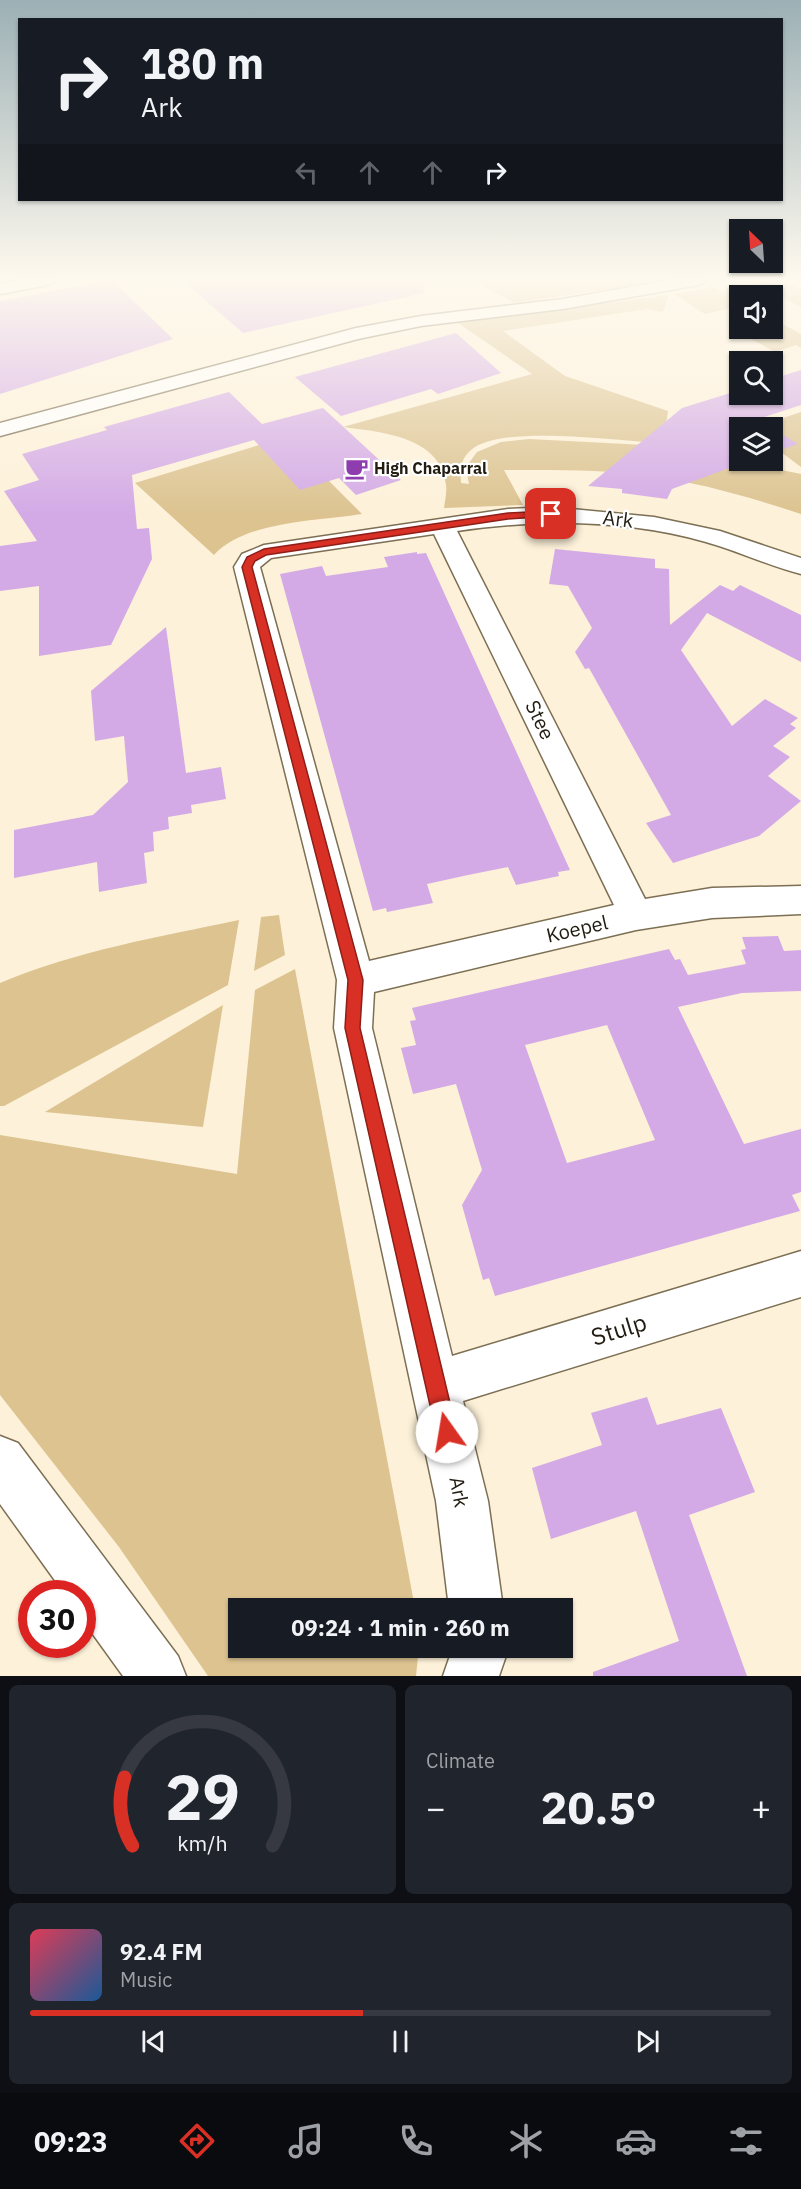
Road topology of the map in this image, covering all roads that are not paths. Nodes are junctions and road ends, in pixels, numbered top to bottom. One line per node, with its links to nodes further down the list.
1 (266, 358): 2 (street)
2 (0, 430)
3 (442, 526): 4 (street, Ark); 6 (street, Stee); 7 (street, Ark)
4 (801, 566)
5 (801, 900): 6 (street, Koepel)
6 (636, 915): 7 (street, Koepel)
7 (356, 980): 9 (street, Ark)
8 (801, 1275): 9 (street, Stulp)
9 (436, 1386): 11 (street, Ark)
10 (0, 1461): 13 (street)
11 (475, 1598)
12 (477, 1658): 14 (street)
13 (158, 1676)
14 (471, 1676)

